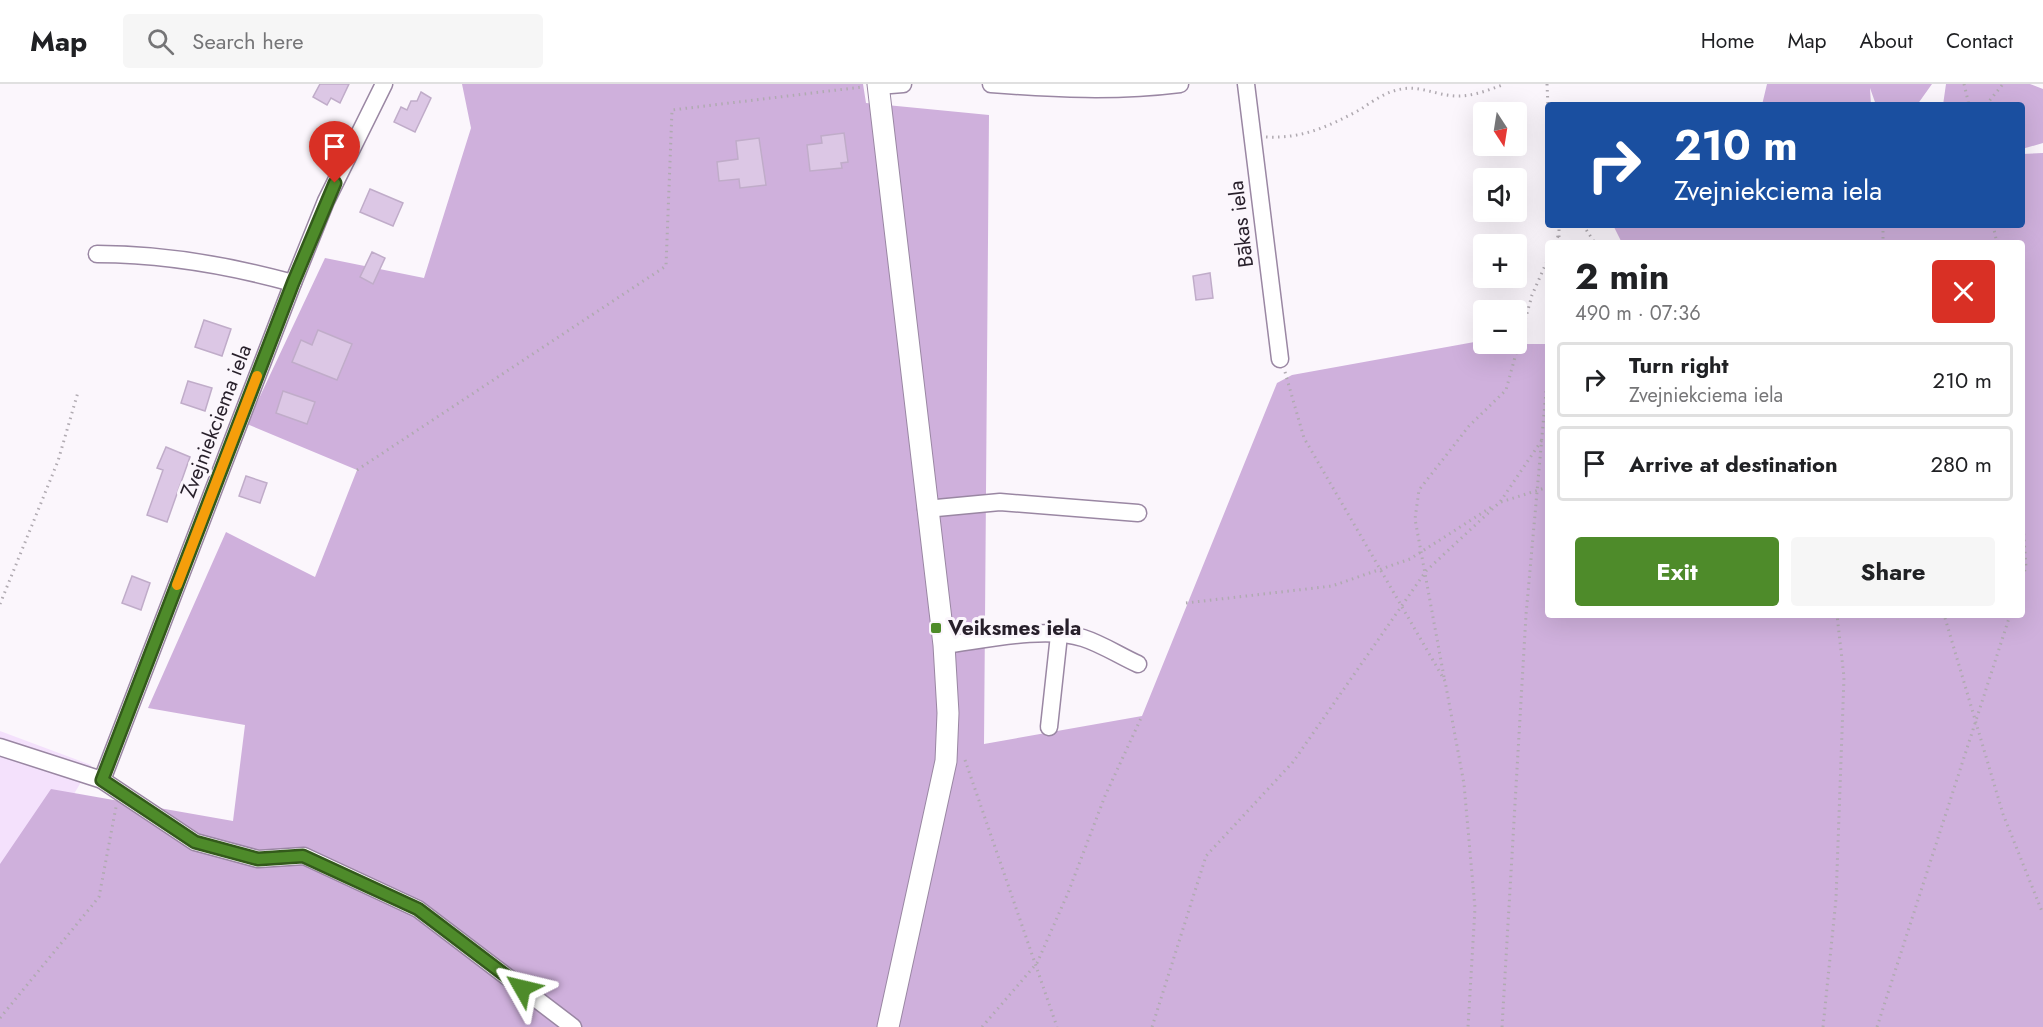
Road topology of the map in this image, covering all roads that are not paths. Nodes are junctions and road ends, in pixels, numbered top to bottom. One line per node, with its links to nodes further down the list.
1 (384, 84): 8 (street, Zvejniekciema iela)
2 (903, 84): 6 (street)
3 (991, 84): 4 (street)
4 (1180, 84)
5 (1246, 84): 9 (street, Bākas iela)
6 (878, 85): 10 (main road)
7 (98, 254): 8 (street)
8 (293, 283): 17 (street, Zvejniekciema iela)
9 (1280, 359)
10 (926, 509): 11 (street); 13 (main road)
11 (1138, 513)
12 (1059, 635): 13 (street); 14 (street); 15 (street)
13 (944, 645): 19 (main road)
14 (1138, 664)
15 (1049, 727)
16 (0, 747): 17 (street)
17 (102, 780): 18 (street)
18 (573, 1027)
19 (888, 1027)

